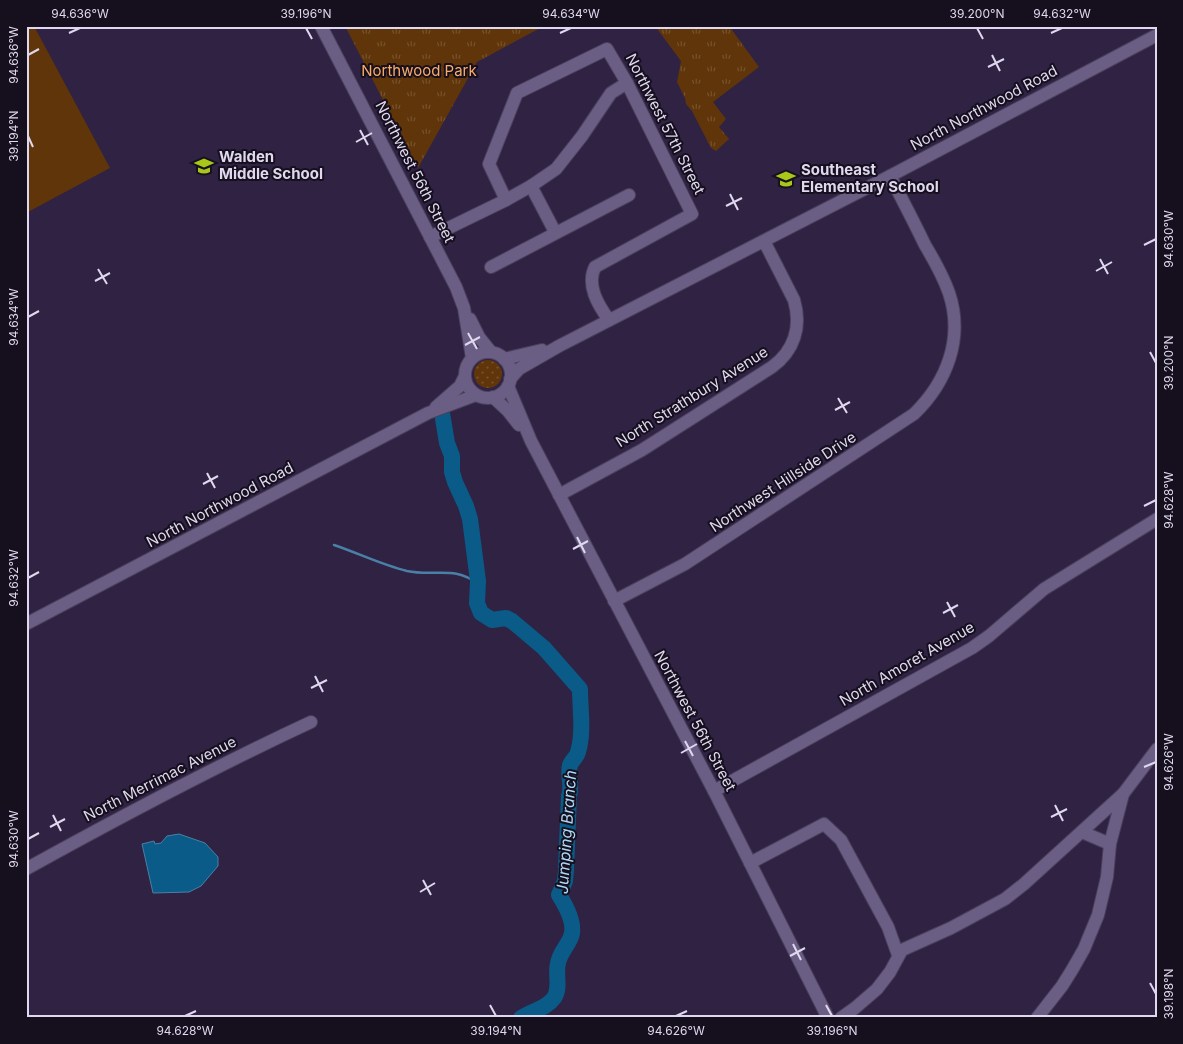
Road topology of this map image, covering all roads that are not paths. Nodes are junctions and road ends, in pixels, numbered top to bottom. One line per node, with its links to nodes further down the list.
1 (321, 26): 9 (street, Northwest 56th Street)
2 (1157, 35): 4 (street, North Northwood Road)
3 (627, 83): 5 (street); 7 (street, Northwest 57th Street); 13 (street, Northwest 57th Street)
4 (890, 176): 10 (street, North Northwood Road); 26 (street, Northwest Hillside Drive)
5 (532, 186): 7 (street); 8 (street)
6 (629, 195): 8 (street)
7 (506, 200): 9 (street)
8 (556, 232): 11 (street)
9 (430, 237): 12 (street, Northwest 56th Street)
10 (764, 241): 13 (street, North Northwood Road); 24 (street, North Strathbury Avenue)
11 (491, 267)
12 (464, 308): 15 (street, Northwest 56th Street); 16 (street, Northwest 56th Street)
13 (608, 320): 14 (street, North Northwood Road)
14 (558, 346): 17 (street, North Northwood Road); 19 (street, North Northwood Road)
15 (491, 352): 16 (street); 17 (street)
16 (472, 358): 18 (street)
17 (504, 359): 19 (street)
18 (465, 376): 20 (street); 22 (street, North Northwood Road)
19 (509, 382): 21 (street); 23 (street, Northwest 56th Street)
20 (476, 395): 21 (street); 22 (street, North Northwood Road)
21 (493, 397): 23 (street, Northwest 56th Street)
22 (428, 413): 27 (street, North Northwood Road)
23 (531, 441): 24 (street, Northwest 56th Street)
24 (559, 495): 26 (street, Northwest 56th Street)
25 (1157, 519): 30 (street, North Amoret Avenue)
26 (614, 601): 30 (street, Northwest 56th Street)
27 (26, 624)
28 (312, 722): 35 (street, North Merrimac Avenue)
29 (1157, 750): 31 (street)
30 (714, 791): 34 (street, Northwest 56th Street)
31 (1123, 794): 32 (street); 33 (street)
32 (1082, 832): 33 (street); 36 (street)
33 (1110, 844): 39 (street)
34 (750, 863): 36 (street); 37 (street, Northwest 56th Street)
35 (26, 869)
36 (898, 955): 38 (street)
37 (828, 1018)
38 (841, 1018)
39 (1037, 1018)

